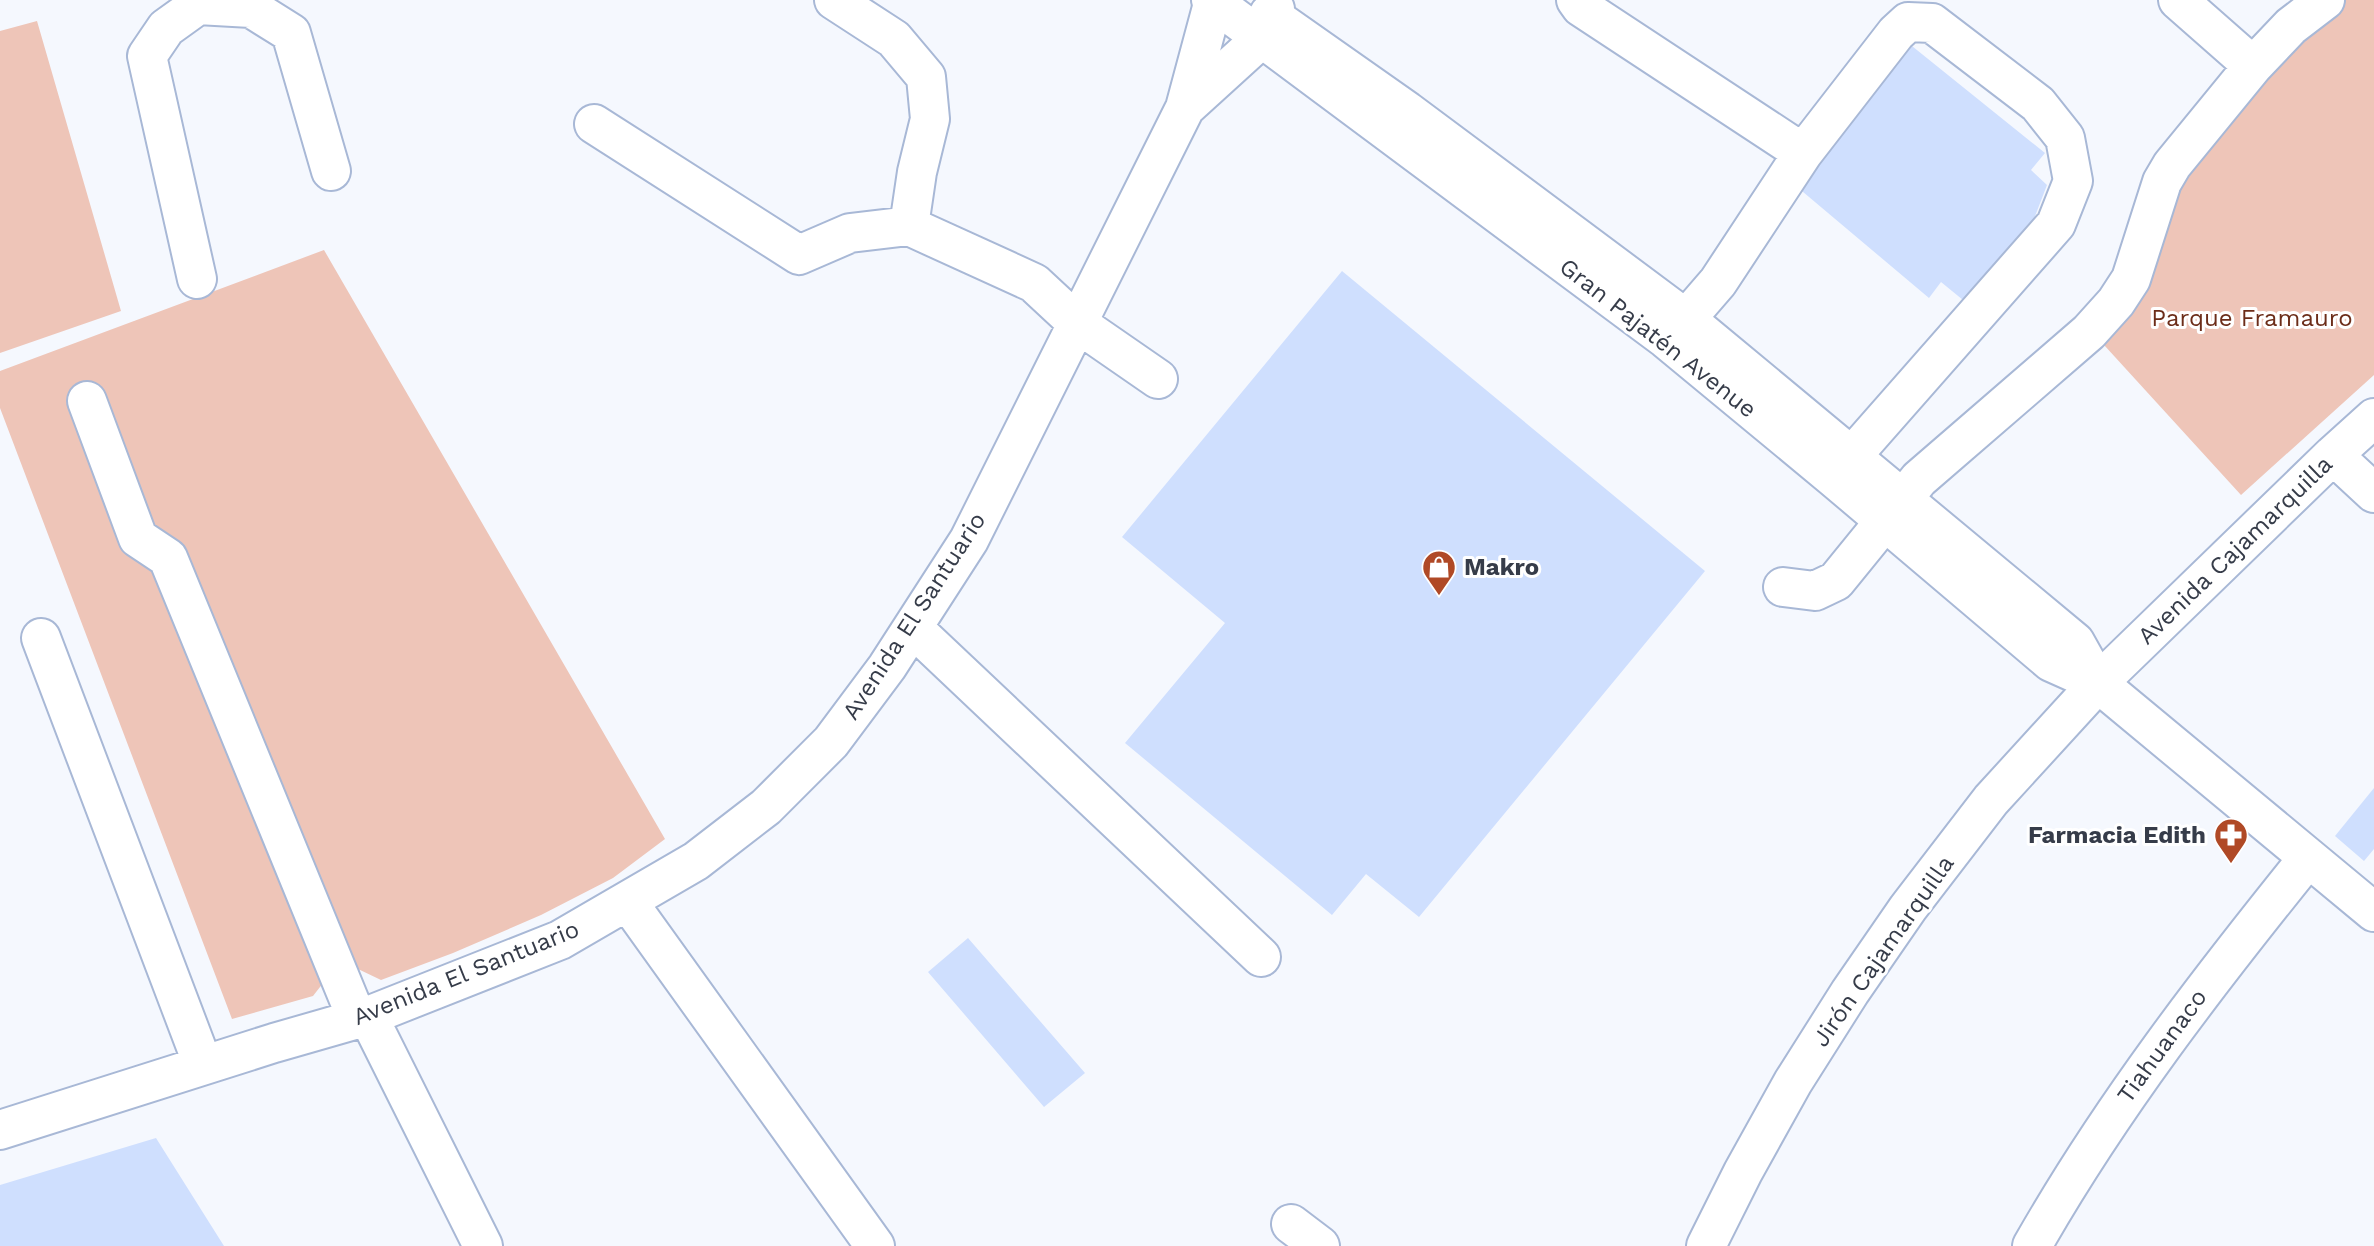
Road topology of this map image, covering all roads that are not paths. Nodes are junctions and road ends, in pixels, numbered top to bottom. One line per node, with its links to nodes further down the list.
1 (834, 0): 12 (street)
2 (1576, 0): 10 (street)
3 (2178, 0): 7 (street)
4 (2325, 0): 7 (street)
5 (197, 2): 11 (street); 13 (street)
6 (1242, 8): 8 (street, Avenida El Santuario); 8 (street, Avenida El Santuario); 14 (street, Gran Pajatén Avenue); 22 (street, Gran Pajatén Avenue)
7 (2253, 66): 22 (street)
8 (1185, 108): 15 (street, Avenida El Santuario)
9 (594, 124): 12 (street)
10 (1803, 153): 14 (street); 20 (street)
11 (331, 171)
12 (909, 226): 15 (street)
13 (197, 279)
14 (1686, 319): 20 (street, Gran Pajatén Avenue)
15 (1077, 323): 16 (street); 24 (street, Avenida El Santuario)
16 (1158, 379)
17 (87, 401): 31 (street)
18 (2374, 418): 19 (street, Avenida Cajamarquilla)
19 (2333, 455): 21 (street); 26 (street, Avenida Cajamarquilla)
20 (1851, 457): 22 (street, Gran Pajatén Avenue)
21 (2374, 493)
22 (1894, 511): 23 (street); 26 (street, Gran Pajatén Avenue)
23 (1783, 587)
24 (913, 628): 28 (street, Avenida El Santuario); 30 (street)
25 (41, 638): 32 (street)
26 (2098, 683): 27 (street, Gran Pajatén Avenue); 36 (street, Jirón Cajamarquilla)
27 (2308, 858): 29 (street, Gran Pajatén Avenue); 37 (street, Tiahuanaco)
28 (628, 902): 31 (street, Avenida El Santuario); 35 (street)
29 (2374, 912)
30 (1261, 957)
31 (363, 1018): 32 (street, Avenida El Santuario); 34 (street)
32 (203, 1065): 33 (street, Avenida El Santuario)
33 (0, 1130)
34 (483, 1246)
35 (875, 1246)
36 (1706, 1246)
37 (2032, 1246)

